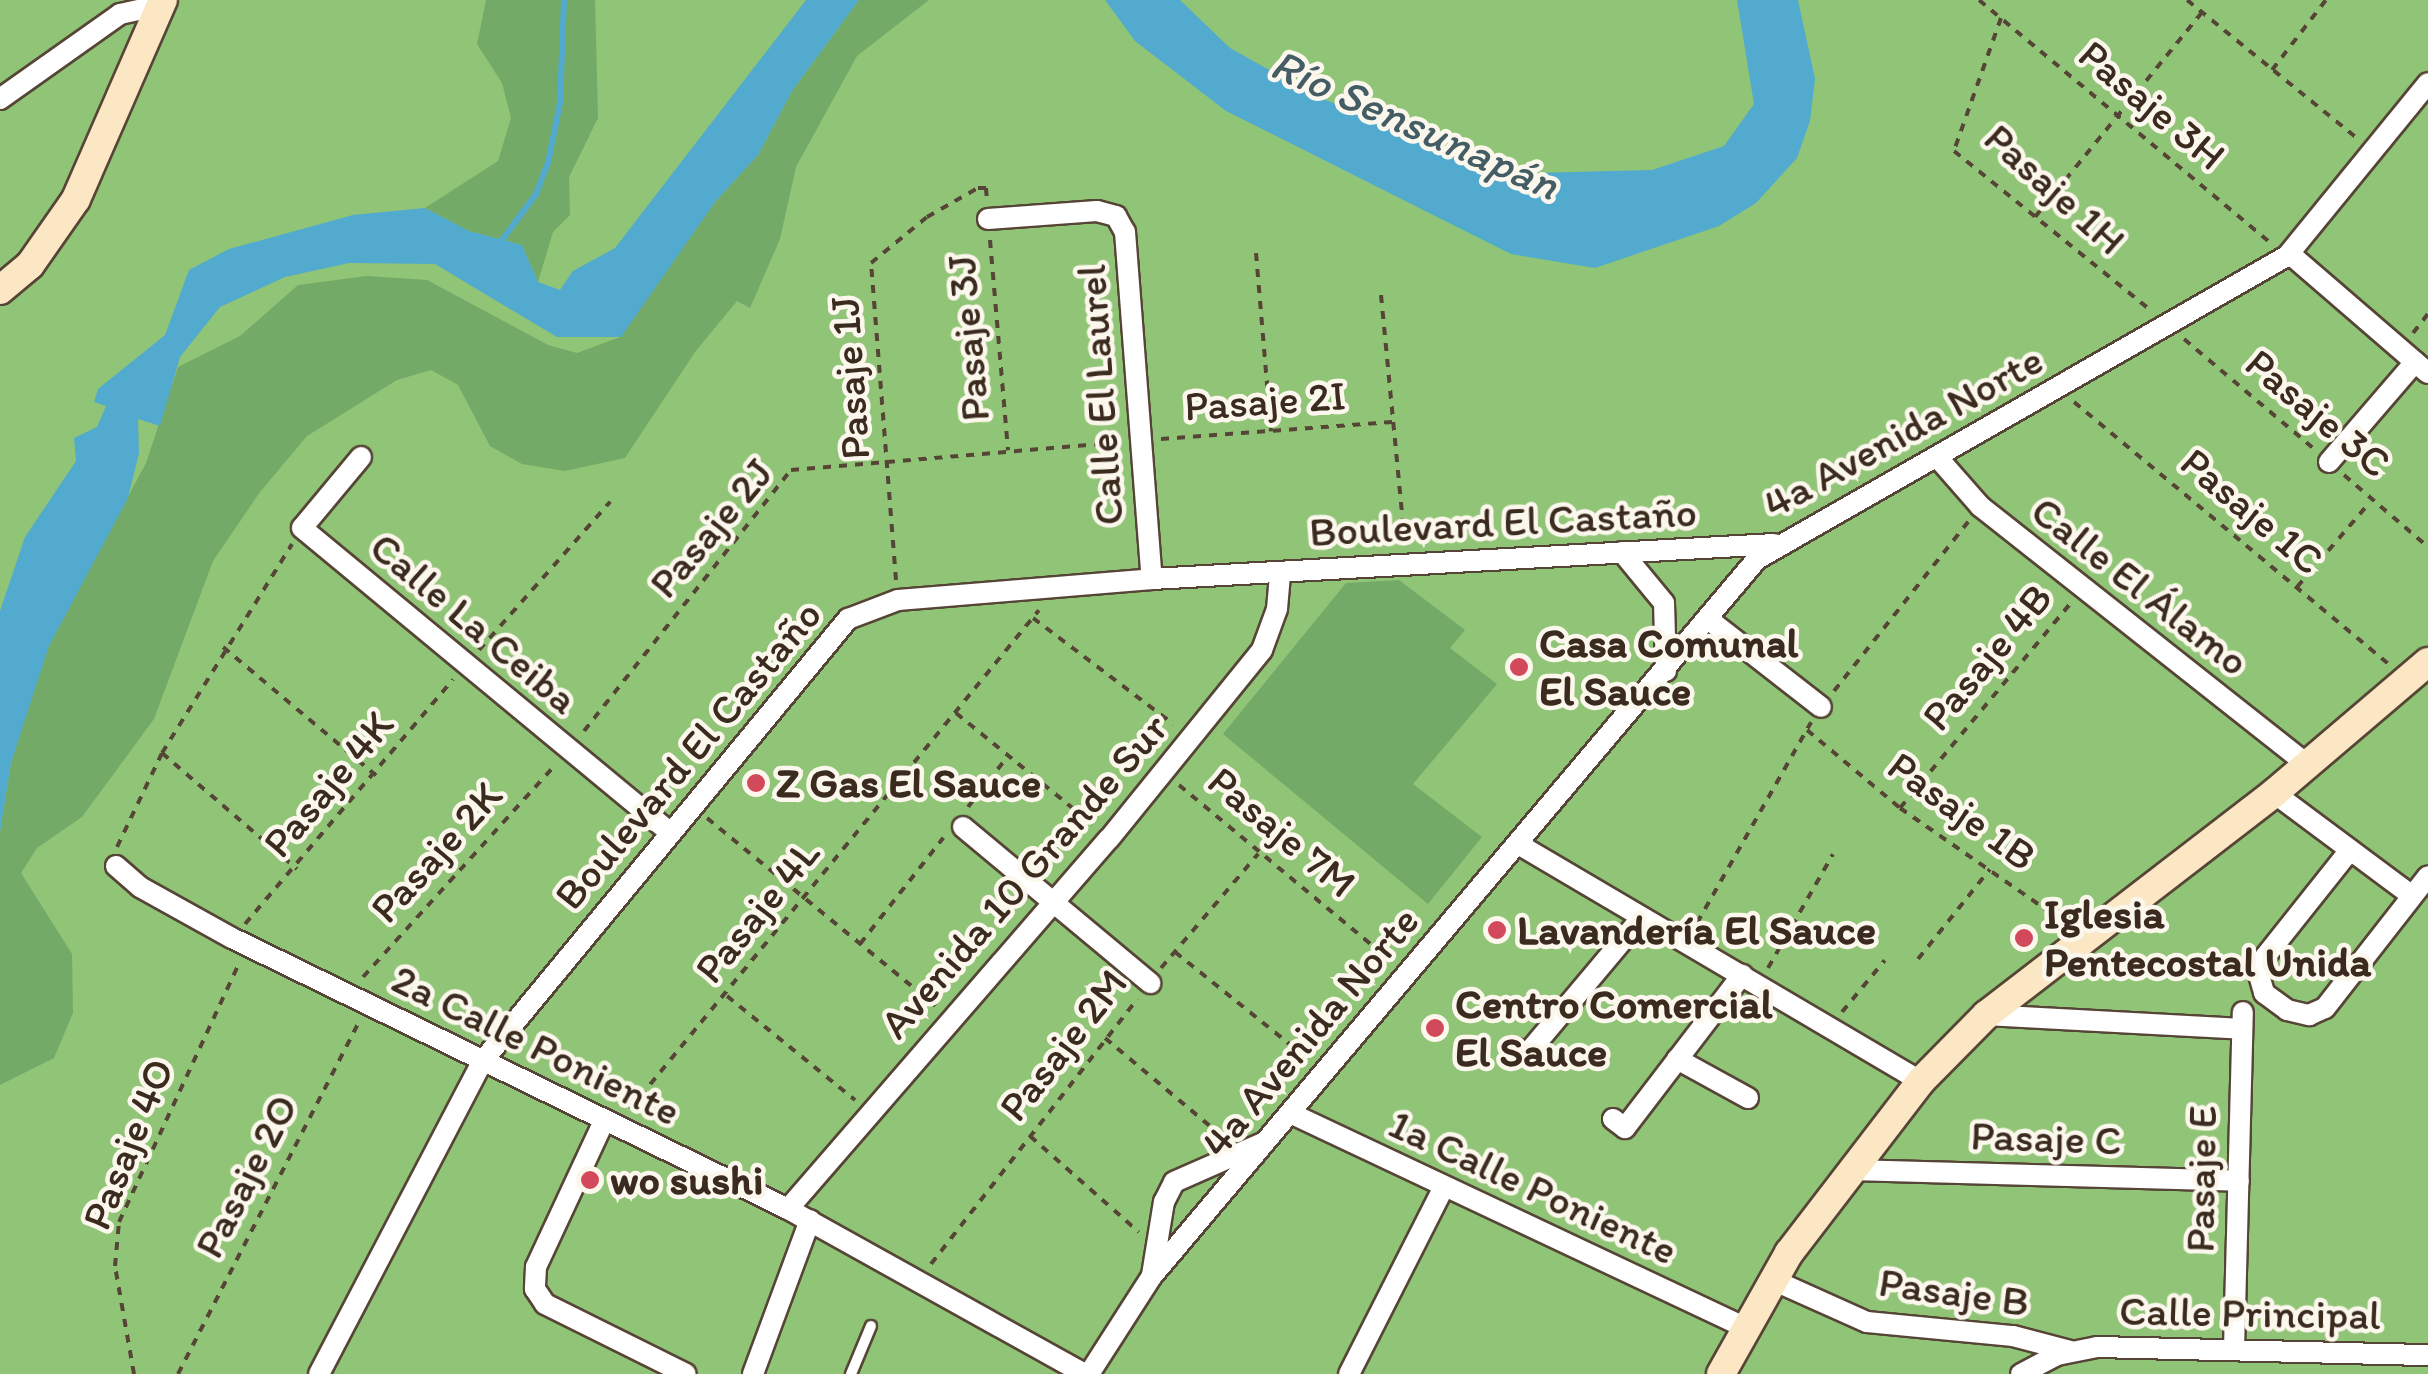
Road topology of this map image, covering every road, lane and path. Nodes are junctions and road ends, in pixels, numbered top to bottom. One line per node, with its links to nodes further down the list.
1 (1979, 0): 6 (path, Pasaje 3H)
2 (2187, 0): 5 (path)
3 (2326, 0): 7 (path)
4 (162, 3): 9 (street); 16 (street)
5 (2202, 12): 7 (path); 10 (path)
6 (2001, 18): 10 (path, Pasaje 3H); 12 (path, Pasaje 1H)
7 (2272, 70): 11 (path)
8 (2428, 83): 11 (street, 4a Avenida Norte)
9 (0, 99)
10 (2118, 116): 12 (path); 15 (path, Pasaje 3H)
11 (2373, 152): 15 (street, 4a Avenida Norte)
12 (2035, 217): 18 (path, Pasaje 1H)
13 (988, 219): 23 (street, Calle El Laurel); 24 (path, Pasaje 3J); 28 (path, Pasaje 1J)
14 (1256, 253): 22 (path)
15 (2288, 255): 18 (street, 4a Avenida Norte); 19 (street)
16 (0, 290)
17 (1381, 295): 21 (path)
18 (2169, 326): 20 (street, 4a Avenida Norte); 27 (path, Pasaje 3C)
19 (2422, 367): 27 (street)
20 (2059, 390): 26 (street, 4a Avenida Norte); 38 (path, Pasaje 1C)
21 (1396, 422): 22 (path, Pasaje 2I); 35 (path)
22 (1271, 431): 23 (path, Pasaje 2I)
23 (1139, 440): 24 (path, Pasaje 2J); 37 (street, Calle El Laurel)
24 (1008, 452): 28 (path, Pasaje 2J)
25 (361, 457): 31 (street)
26 (1938, 458): 32 (street, 4a Avenida Norte); 40 (street, Calle El Álamo)
27 (2329, 462): 33 (path, Pasaje 3C)
28 (886, 463): 41 (path, Pasaje 1J); 52 (path, Pasaje 2J)
29 (610, 502): 45 (path, Pasaje 4K)
30 (2370, 502): 38 (path)
31 (302, 528): 44 (path); 45 (street, Calle La Ceiba)
32 (1774, 544): 34 (street, Boulevard El Castaño); 43 (street, 4a Avenida Norte)
33 (2428, 546)
34 (1622, 552): 35 (street, Boulevard El Castaño); 47 (street)
35 (1406, 562): 36 (street, Boulevard El Castaño)
36 (1280, 574): 37 (street, Boulevard El Castaño); 51 (street, Avenida 10 Grande Sur)
37 (1152, 579): 39 (street, Boulevard El Castaño)
38 (2297, 587): 46 (path, Pasaje 1C)
39 (1054, 590): 41 (street, Boulevard El Castaño); 42 (path, Pasaje 4L)
40 (2082, 590): 55 (street, Calle El Álamo); 60 (path, Pasaje 4B)
41 (898, 600): 59 (street, Boulevard El Castaño)
42 (1033, 618): 49 (path, Pasaje 4L); 51 (path)
43 (1708, 619): 47 (street, 4a Avenida Norte); 48 (street)
44 (224, 648): 53 (path); 57 (path)
45 (465, 666): 52 (street, Calle La Ceiba); 57 (path, Pasaje 4K)
46 (2417, 670): 55 (street)
47 (1666, 671): 64 (street, 4a Avenida Norte)
48 (1822, 708)
49 (956, 713): 54 (path); 73 (path, Pasaje 4L)
50 (1807, 730): 60 (path, Pasaje 1B)
51 (1192, 739): 56 (street, Avenida 10 Grande Sur)
52 (568, 750): 62 (street, Calle La Ceiba); 85 (path, Pasaje 2K)
53 (162, 753): 68 (path); 69 (path)
54 (1008, 756): 61 (path); 63 (path)
55 (2305, 763): 58 (street)
56 (1164, 772): 63 (street, Avenida 10 Grande Sur); 66 (path, Pasaje 7M)
57 (376, 776): 69 (path, Pasaje 4K)
58 (2274, 793): 65 (street); 76 (street)
59 (692, 805): 62 (street, Boulevard El Castaño); 73 (path)
60 (1900, 808): 70 (path, Pasaje 1B)
61 (956, 827): 74 (street); 78 (path)
62 (670, 832): 94 (street, Boulevard El Castaño)
63 (1110, 838): 74 (street, Avenida 10 Grande Sur)
64 (1518, 844): 75 (street); 82 (street, 4a Avenida Norte)
65 (2350, 850): 72 (street); 72 (street)
66 (1258, 854): 79 (path, Pasaje 2M); 82 (path, Pasaje 7M)
67 (1834, 854): 83 (path)
68 (116, 866): 77 (street, 2a Calle Poniente)
69 (297, 869): 77 (path, Pasaje 4K)
70 (1990, 869): 76 (path, Pasaje 1B); 80 (path)
71 (2428, 876): 72 (street)
72 (2412, 896)
73 (805, 900): 78 (path); 86 (path, Pasaje 4L)
74 (1053, 903): 84 (street); 89 (street, Avenida 10 Grande Sur)
75 (1642, 917): 83 (street); 92 (street)
76 (2086, 938): 88 (street)
77 (240, 942): 85 (street, 2a Calle Poniente); 119 (path, Pasaje 4O)
78 (860, 944): 89 (path)
79 (1175, 952): 84 (path, Pasaje 2M); 95 (path)
80 (1918, 959)
81 (1885, 960): 90 (path)
82 (1408, 976): 95 (street, 4a Avenida Norte)
83 (1750, 981): 90 (street); 93 (street)
84 (1150, 982): 91 (path, Pasaje 2M)
85 (348, 994): 87 (street, 2a Calle Poniente)
86 (727, 996): 98 (path); 101 (path, Pasaje 4L)
87 (368, 1004): 94 (street, 2a Calle Poniente); 120 (path, Pasaje 2O)
88 (1986, 1014): 96 (street); 106 (street, Pasaje E)
89 (951, 1018): 98 (street, Avenida 10 Grande Sur)
90 (1829, 1027): 96 (street)
91 (1105, 1038): 102 (path, Pasaje 2M); 104 (path)
92 (1514, 1048)
93 (1678, 1059): 97 (street); 100 (street)
94 (482, 1062): 101 (street, 2a Calle Poniente); 121 (street, Boulevard El Castaño)
95 (1325, 1072): 99 (street, 4a Avenida Norte)
96 (1921, 1081): 105 (street)
97 (1748, 1098)
98 (869, 1111): 108 (street, Avenida 10 Grande Sur)
99 (1290, 1113): 103 (street, 4a Avenida Norte); 107 (street, 1a Calle Poniente)
100 (1614, 1119)
101 (610, 1124): 108 (street, 2a Calle Poniente); 122 (street)
102 (1030, 1136): 110 (path); 112 (path, Pasaje 2M)
103 (1266, 1141): 104 (street); 111 (street, 4a Avenida Norte)
104 (1240, 1152): 110 (street)
105 (1852, 1170): 106 (street, Pasaje C); 113 (street)
106 (2238, 1181): 116 (street, Pasaje E)
107 (1443, 1188): 115 (street, 1a Calle Poniente); 126 (street)
108 (788, 1209): 109 (street, 2a Calle Poniente)
109 (810, 1220): 112 (street, 2a Calle Poniente); 123 (street)
110 (1156, 1247): 111 (street)
111 (1152, 1276): 125 (street, 4a Avenida Norte)
112 (921, 1278): 125 (street, 2a Calle Poniente)
113 (1773, 1280): 115 (street); 117 (street, Pasaje B)
114 (871, 1326): 124 (lane)
115 (1744, 1327): 127 (street)
116 (2234, 1348): 117 (street, Calle Principal); 118 (street, Calle Principal)
117 (2070, 1351): 128 (street)
118 (2428, 1355)
119 (134, 1374)
120 (178, 1374)
121 (319, 1374)
122 (686, 1374)
123 (753, 1374)
124 (851, 1374)
125 (1087, 1374)
126 (1350, 1374)
127 (1721, 1374)
128 (2022, 1374)

